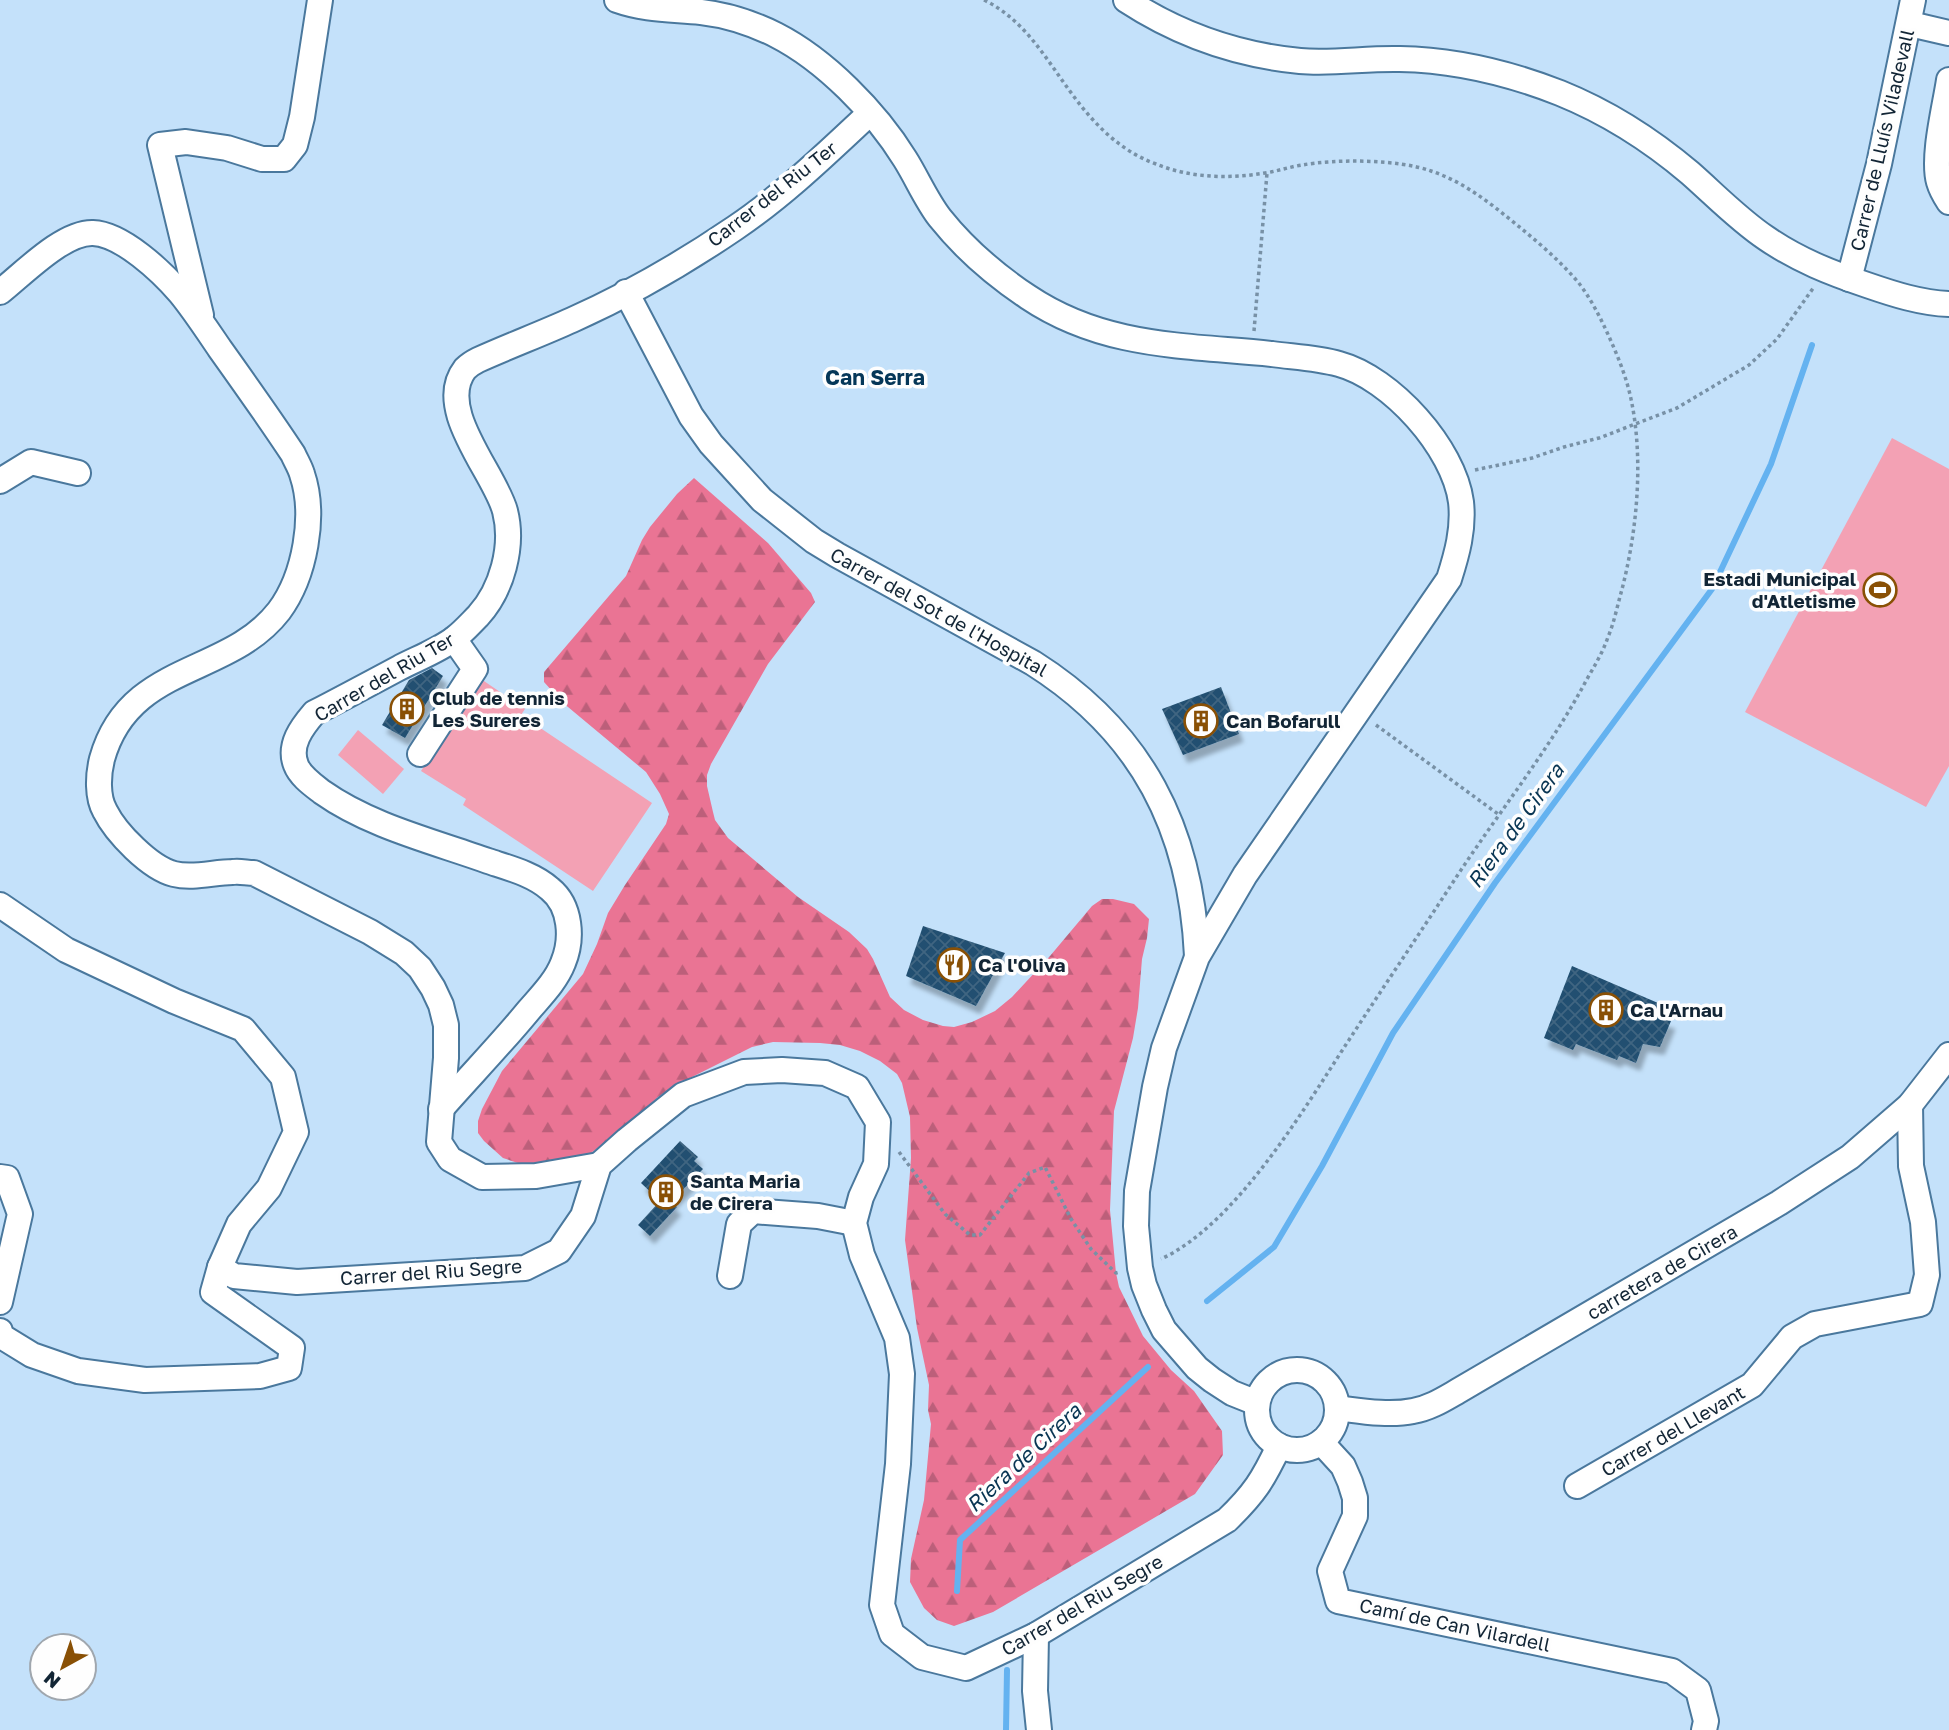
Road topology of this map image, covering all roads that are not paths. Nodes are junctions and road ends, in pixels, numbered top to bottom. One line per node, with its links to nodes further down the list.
1 (320, 0): 14 (street)
2 (617, 0): 7 (street)
3 (1126, 0): 10 (street)
4 (1911, 12): 5 (street); 10 (street, Carrer de Lluís Viladevall)
5 (1949, 33)
6 (1949, 80): 8 (street)
7 (870, 113): 12 (street, Carrer del Riu Ter); 20 (street)
8 (1943, 170): 9 (street)
9 (1949, 202)
10 (1849, 279): 13 (street)
11 (0, 292): 14 (street)
12 (626, 292): 17 (street, Carrer del Riu Ter); 20 (street, Carrer del Sot de l'Hospital)
13 (1949, 304)
14 (204, 326): 23 (street)
15 (78, 473): 16 (street)
16 (0, 481)
17 (454, 639): 18 (street); 23 (street, Carrer del Riu Ter)
18 (420, 754)
19 (0, 905): 27 (street)
20 (1197, 957): 31 (street)
21 (1949, 1055): 22 (street, carretera de Cirera)
22 (1910, 1105): 32 (street, carretera de Cirera); 35 (street, Carrer del Llevant)
23 (440, 1109): 24 (street)
24 (599, 1166): 26 (street, Carrer del Riu Segre); 27 (street, Carrer del Riu Segre)
25 (0, 1177): 29 (street)
26 (854, 1223): 28 (street); 36 (street, Carrer del Riu Segre)
27 (220, 1267): 30 (street)
28 (730, 1276)
29 (0, 1302)
30 (0, 1331)
31 (1257, 1403): 32 (street); 34 (street)
32 (1337, 1408): 33 (street)
33 (1321, 1442): 34 (street); 38 (street, Camí de Can Vilardell)
34 (1279, 1446): 36 (street, Carrer del Riu Segre)
35 (1577, 1486)
36 (1036, 1635): 37 (street)
37 (1039, 1730)
38 (1704, 1730)

